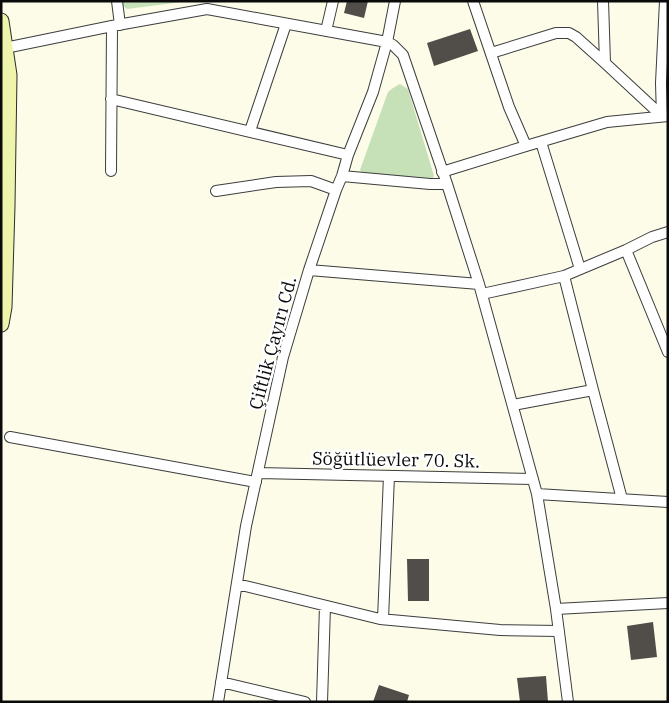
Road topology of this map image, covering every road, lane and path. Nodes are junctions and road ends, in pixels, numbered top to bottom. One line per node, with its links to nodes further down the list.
1 (116, 1): 10 (street)
2 (333, 1): 11 (street)
3 (395, 1): 12 (street, Çiftlik Çayırı Cd.)
4 (473, 1): 14 (street)
5 (665, 1): 17 (street)
6 (600, 3): 15 (street)
7 (208, 5): 9 (street); 10 (street)
8 (1, 21): 13 (street)
9 (286, 24): 11 (street); 18 (street)
10 (116, 26): 13 (street); 16 (street)
11 (326, 31): 12 (street)
12 (387, 42): 21 (street, Çiftlik Çayırı Cd.); 23 (street)
13 (5, 48): 34 (street)
14 (491, 53): 15 (street); 20 (street)
15 (605, 63): 17 (street)
16 (111, 99): 18 (street); 22 (street)
17 (665, 116): 19 (street)
18 (250, 132): 21 (street)
19 (541, 142): 20 (street); 30 (street)
20 (526, 146): 23 (street)
21 (348, 155): 24 (street, Çiftlik Çayırı Cd.)
22 (111, 171)
23 (442, 172): 25 (street)
24 (342, 176): 25 (street); 26 (street, Çiftlik Çayırı Cd.)
25 (447, 184): 33 (street)
26 (336, 190): 27 (street); 31 (street, Çiftlik Çayırı Cd.)
27 (216, 191)
28 (668, 232): 29 (street)
29 (626, 250): 30 (street); 35 (street)
30 (580, 269): 32 (street)
31 (309, 270): 33 (street); 40 (street, Çiftlik Çayırı Cd.)
32 (564, 276): 33 (street); 36 (street)
33 (481, 289): 37 (street)
34 (1, 324)
35 (668, 352)
36 (593, 390): 37 (street); 43 (street)
37 (513, 406): 41 (street)
38 (10, 437): 40 (street, Söğütlüevler 70. Sk.)
39 (389, 476): 40 (street, Söğütlüevler 70. Sk.); 41 (street, Söğütlüevler 70. Sk.); 49 (street)
40 (257, 478): 45 (street, Çiftlik Çayırı Cd.)
41 (532, 479): 42 (street)
42 (537, 494): 43 (street); 48 (street)
43 (622, 499): 44 (street)
44 (668, 502)
45 (237, 584): 47 (street); 51 (street, Çiftlik Çayırı Cd.)
46 (668, 604): 48 (street)
47 (325, 606): 49 (street); 54 (street)
48 (556, 609): 50 (street)
49 (383, 619): 50 (street)
50 (559, 631): 55 (street)
51 (221, 682): 52 (street, Çiftlik Çayırı Cd.); 53 (street)
52 (218, 702)
53 (305, 702)
54 (322, 702)
55 (568, 702)

